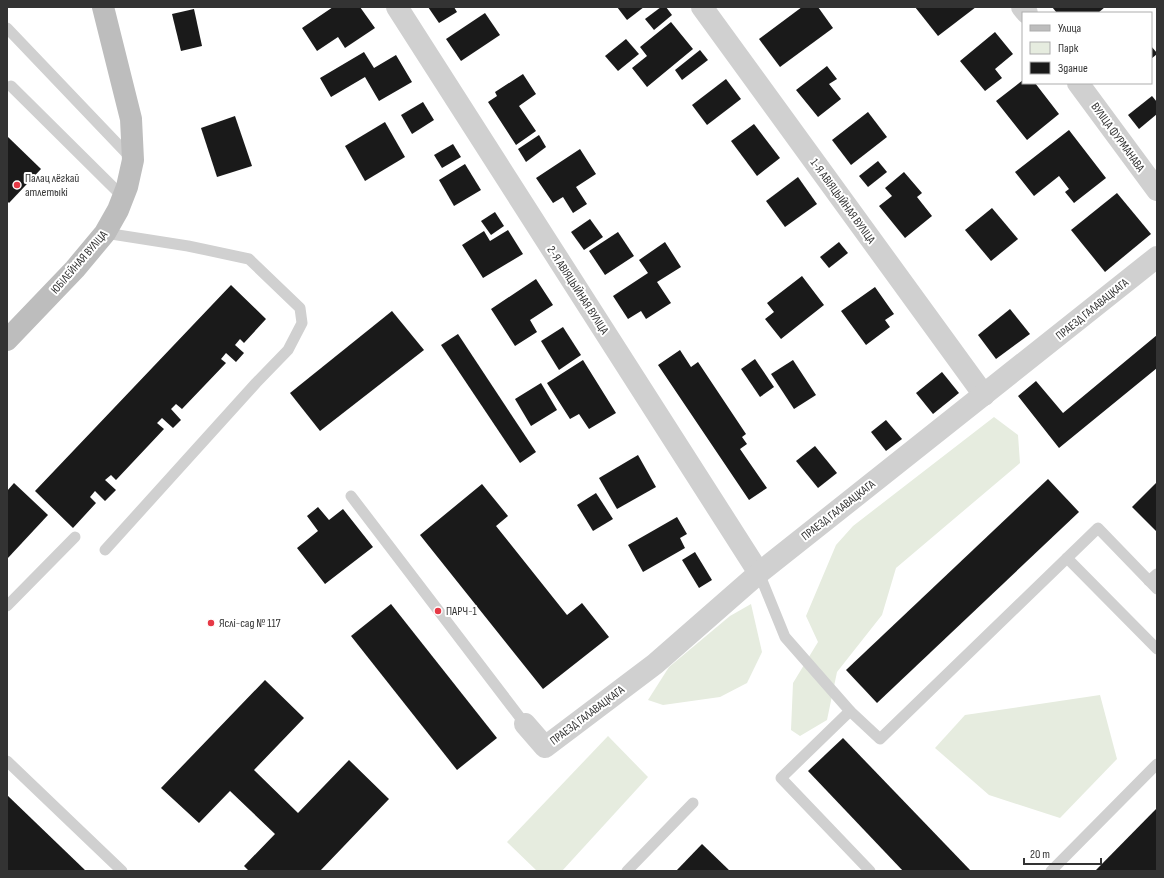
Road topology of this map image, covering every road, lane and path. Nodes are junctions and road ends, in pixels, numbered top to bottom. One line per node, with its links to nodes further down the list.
1 (103, 7): 7 (street, ЮБІЛЕЙНАЯ ВУЛІЦА)
2 (397, 7): 18 (street, 2-Я АВІЯЦЫЙНАЯ ВУЛІЦА)
3 (702, 7): 13 (street, 1-Я АВІЯЦЫЙНАЯ ВУЛІЦА)
4 (7, 28): 7 (lane)
5 (1079, 84): 8 (street, ВУЛІЦА ФУРМАНАВА)
6 (11, 86): 9 (lane)
7 (133, 160): 9 (street, ЮБІЛЕЙНАЯ ВУЛІЦА)
8 (1157, 190)
9 (124, 198): 10 (street, ЮБІЛЕЙНАЯ ВУЛІЦА)
10 (105, 233): 12 (street, ЮБІЛЕЙНАЯ ВУЛІЦА); 16 (lane)
11 (1157, 257): 13 (street, ПРАЕЗД ГАЛАВАЦКАГА)
12 (7, 340)
13 (984, 395): 18 (street, ПРАЕЗД ГАЛАВАЦКАГА)
14 (351, 496): 23 (lane)
15 (74, 537): 20 (lane)
16 (105, 550)
17 (1067, 558): 19 (lane); 21 (lane); 22 (lane)
18 (759, 573): 22 (lane); 23 (street, ПРАЕЗД ГАЛАВАЦКАГА)
19 (1154, 581)
20 (7, 606)
21 (1157, 649)
22 (850, 711): 29 (lane)
23 (525, 724)
24 (7, 761): 27 (lane)
25 (1157, 764): 30 (lane)
26 (693, 803): 28 (lane)
27 (122, 871)
28 (628, 871)
29 (870, 871)
30 (1051, 871)

